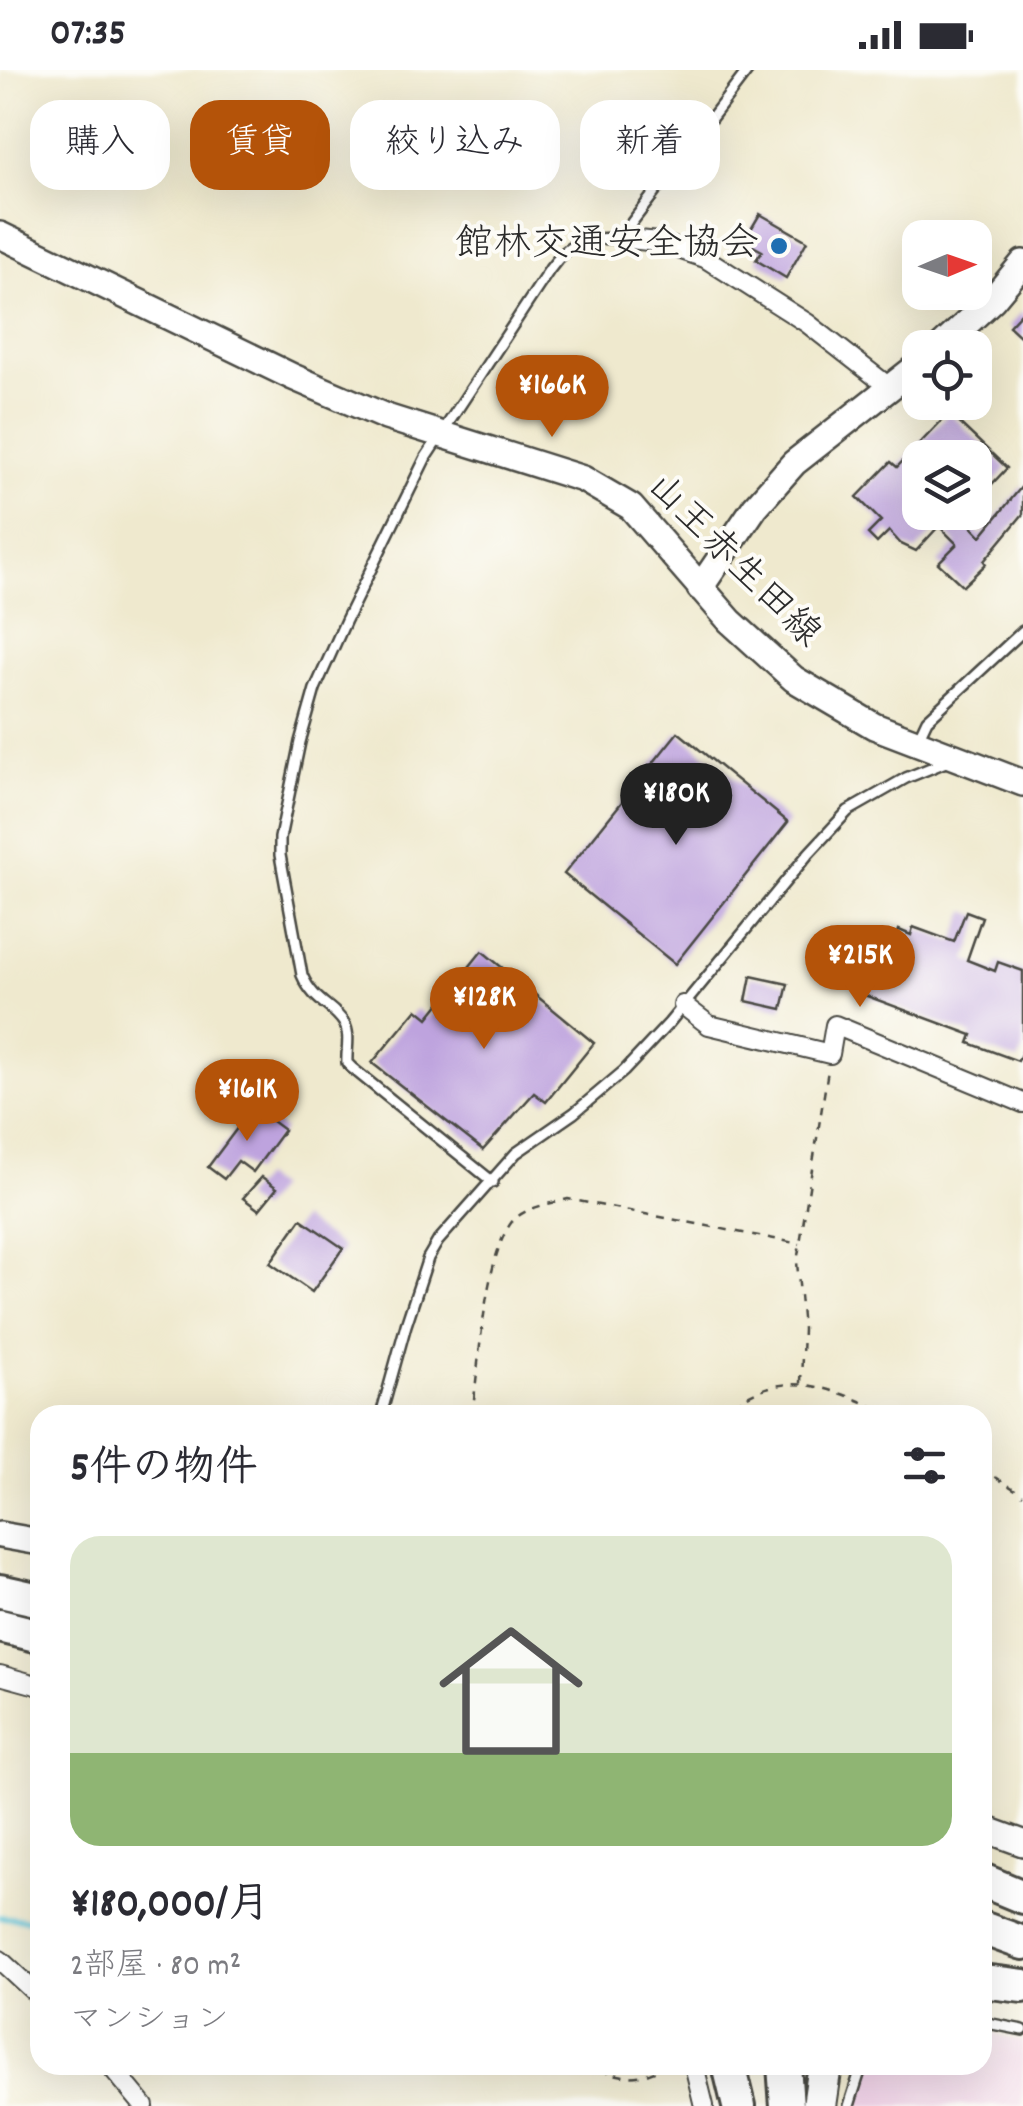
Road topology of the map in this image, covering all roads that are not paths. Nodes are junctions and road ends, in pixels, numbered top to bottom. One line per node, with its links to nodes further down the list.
1 (748, 70): 3 (lane)
2 (0, 235): 8 (main road, 山王赤生田線)
3 (620, 238): 7 (street); 8 (lane)
4 (1023, 264): 5 (main road)
5 (959, 330)
6 (902, 377): 7 (main road)
7 (889, 387): 9 (main road)
8 (441, 436): 9 (main road, 山王赤生田線); 16 (lane)
9 (700, 588): 11 (main road, 山王赤生田線)
10 (1023, 631): 11 (lane)
11 (916, 744): 12 (main road, 山王赤生田線)
12 (955, 758): 13 (main road, 山王赤生田線); 14 (lane)
13 (1023, 783)
14 (683, 1005): 15 (street); 16 (lane)
15 (1023, 1103)
16 (492, 1182): 17 (lane)
17 (384, 1405)
18 (0, 1535): 19 (main road)
19 (30, 1540)
20 (0, 1574): 21 (highway)
21 (30, 1579)
22 (0, 1591): 23 (highway)
23 (30, 1598)
24 (0, 1626): 25 (highway)
25 (30, 1634)
26 (0, 1675): 27 (street)
27 (30, 1683)
28 (992, 1832): 29 (main road)
29 (1023, 1843)
30 (992, 1884): 32 (highway)
31 (992, 1894): 33 (highway)
32 (1023, 1898)
33 (1023, 1905)
34 (992, 1932): 35 (highway)
35 (1023, 1943)
36 (0, 1960): 39 (street)
37 (992, 1982): 38 (highway)
38 (1023, 1986)
39 (30, 1988)
40 (992, 2024): 41 (lane)
41 (1023, 2030)
42 (118, 2075): 49 (street)
43 (696, 2075): 50 (street)
44 (731, 2075): 51 (highway)
45 (768, 2075): 52 (highway)
46 (785, 2075): 53 (highway)
47 (823, 2075): 54 (highway)
48 (859, 2075): 55 (lane)
49 (144, 2106)
50 (704, 2106)
51 (739, 2106)
52 (770, 2106)
53 (787, 2106)
54 (819, 2106)
55 (849, 2106)

